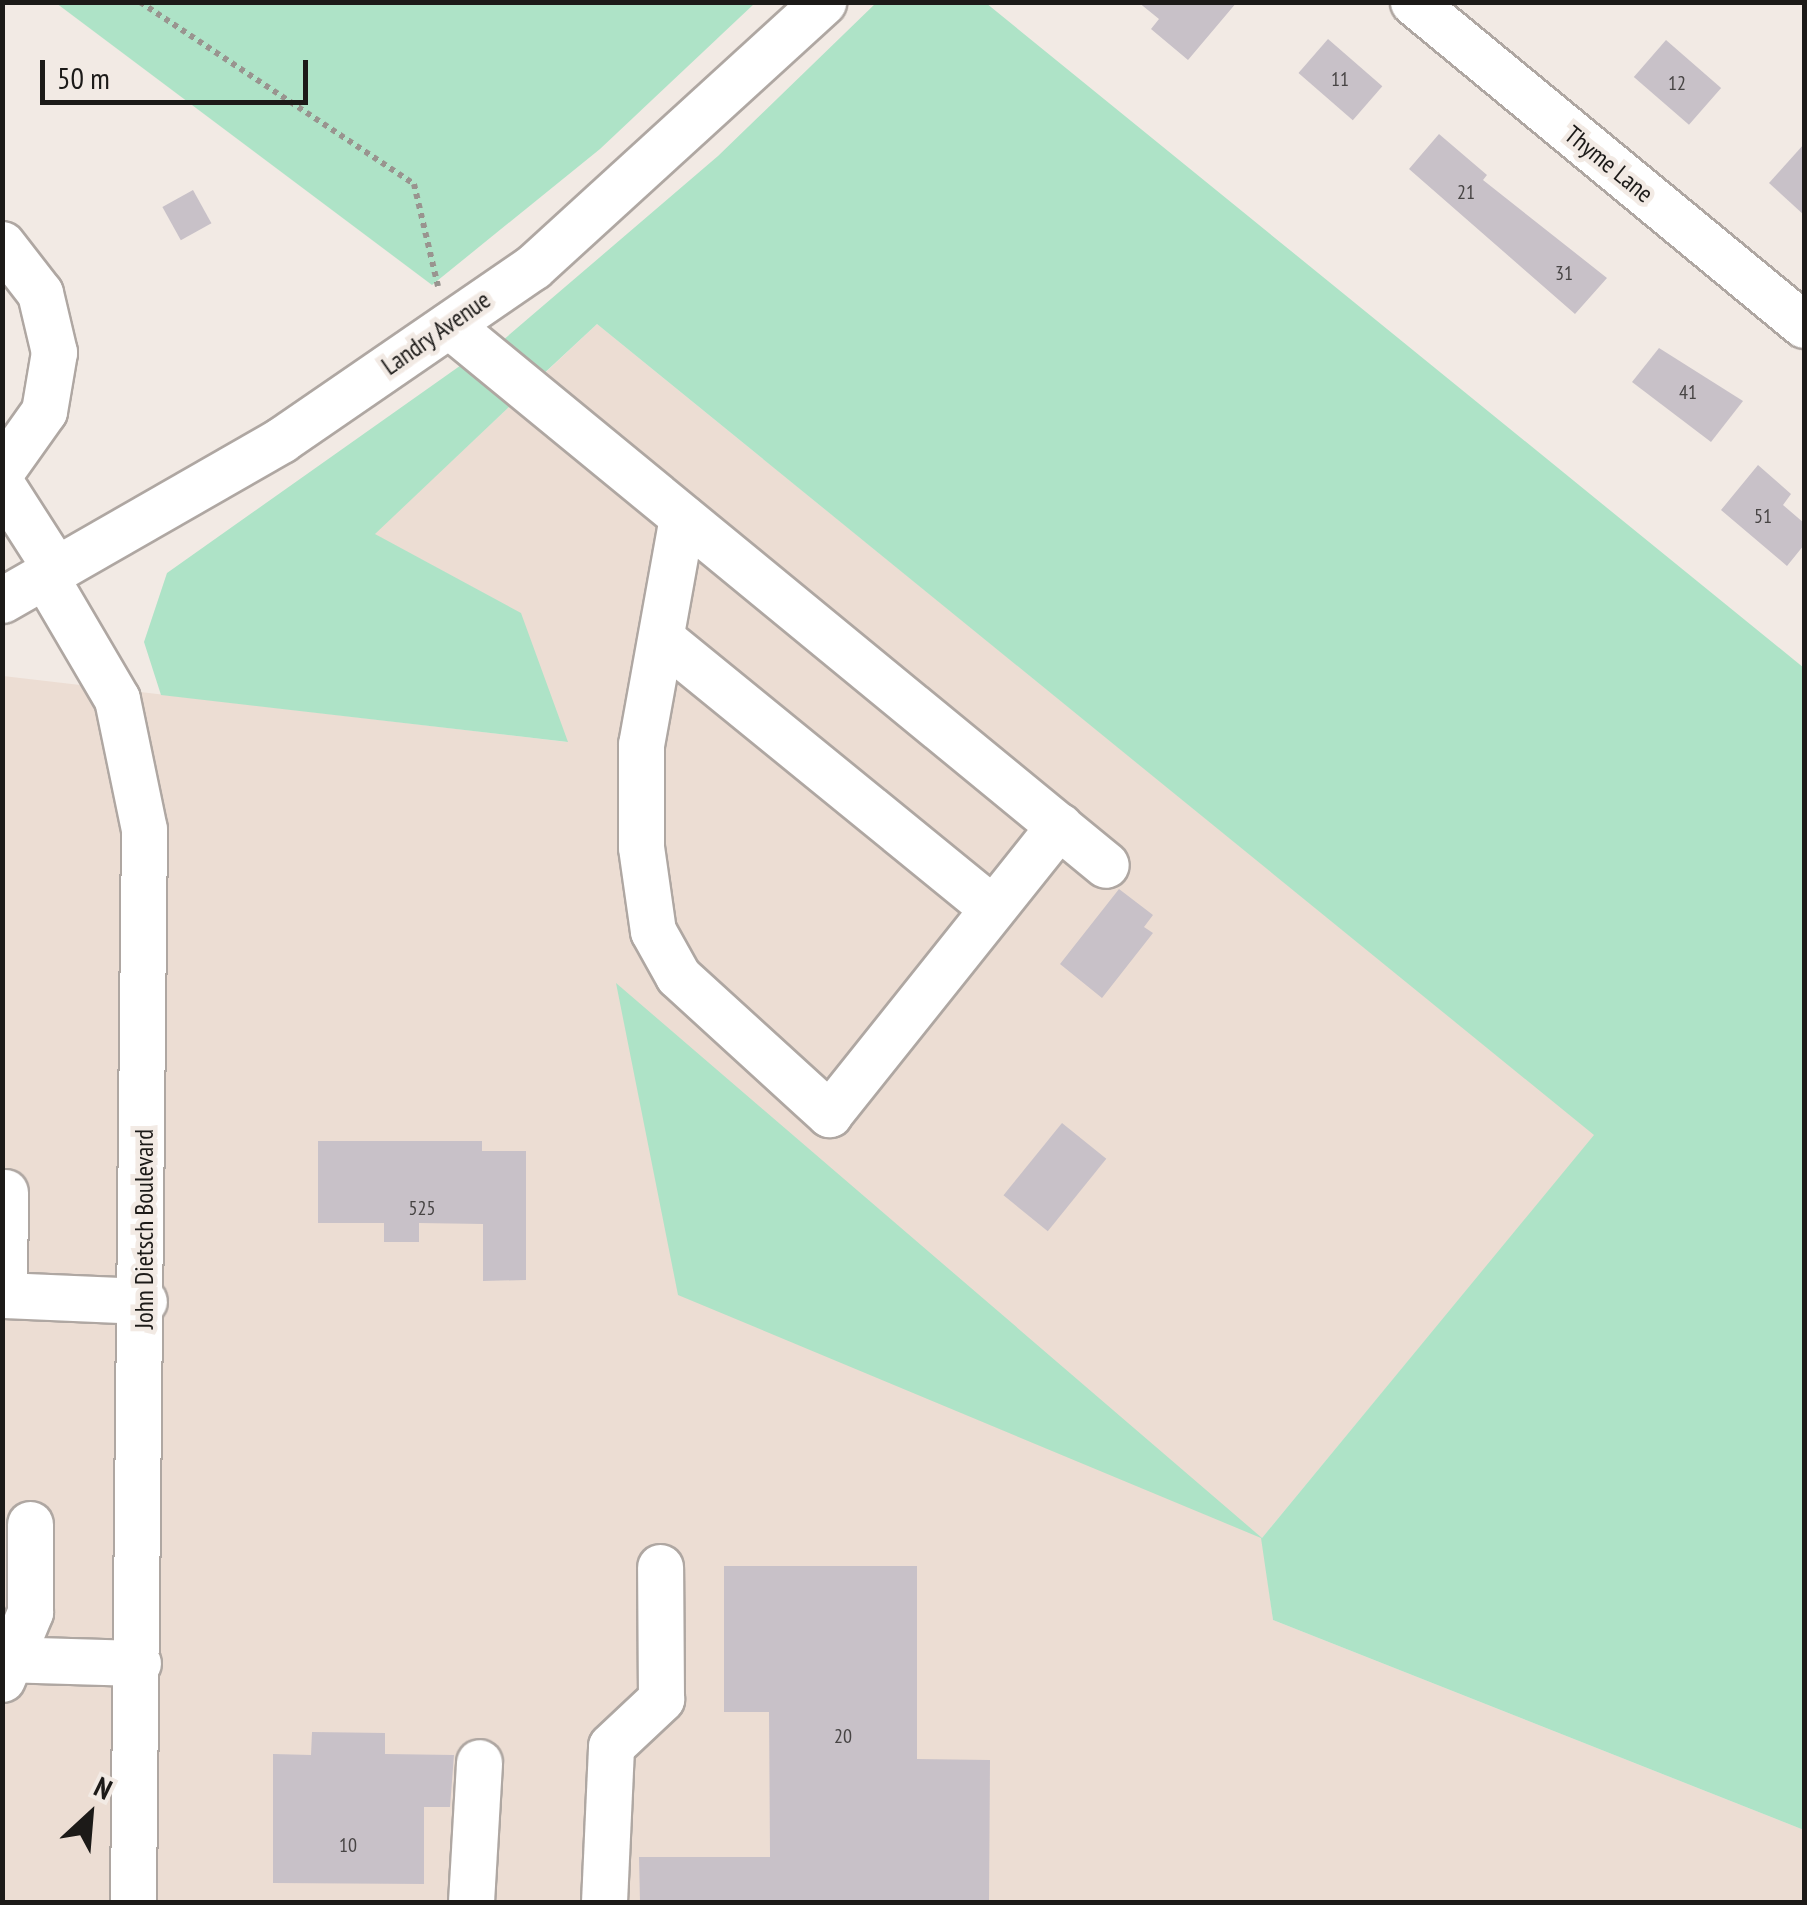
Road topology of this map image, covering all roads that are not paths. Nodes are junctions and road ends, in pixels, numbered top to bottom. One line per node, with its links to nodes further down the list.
1 (822, 2): 4 (street, Landry Avenue)
2 (1412, 2): 5 (street, Thyme Lane)
3 (2, 244): 6 (street)
4 (449, 325): 8 (street); 9 (street, Landry Avenue)
5 (1804, 325)
6 (2, 470)
7 (2, 485): 9 (street, John Dietsch Boulevard)
8 (682, 517): 11 (street); 12 (street)
9 (52, 575): 10 (street, Landry Avenue); 17 (street, John Dietsch Boulevard)
10 (2, 600)
11 (660, 638): 14 (street); 14 (street)
12 (1059, 826): 13 (street); 14 (street)
13 (1106, 865)
14 (991, 907)
15 (5, 1192): 16 (street)
16 (3, 1296): 17 (street)
17 (144, 1301): 20 (street, John Dietsch Boulevard)
18 (30, 1524): 21 (street)
19 (660, 1568): 25 (street)
20 (138, 1663): 21 (street); 23 (street, John Dietsch Boulevard)
21 (6, 1666)
22 (478, 1762): 24 (street)
23 (133, 1902)
24 (471, 1902)
25 (604, 1902)

